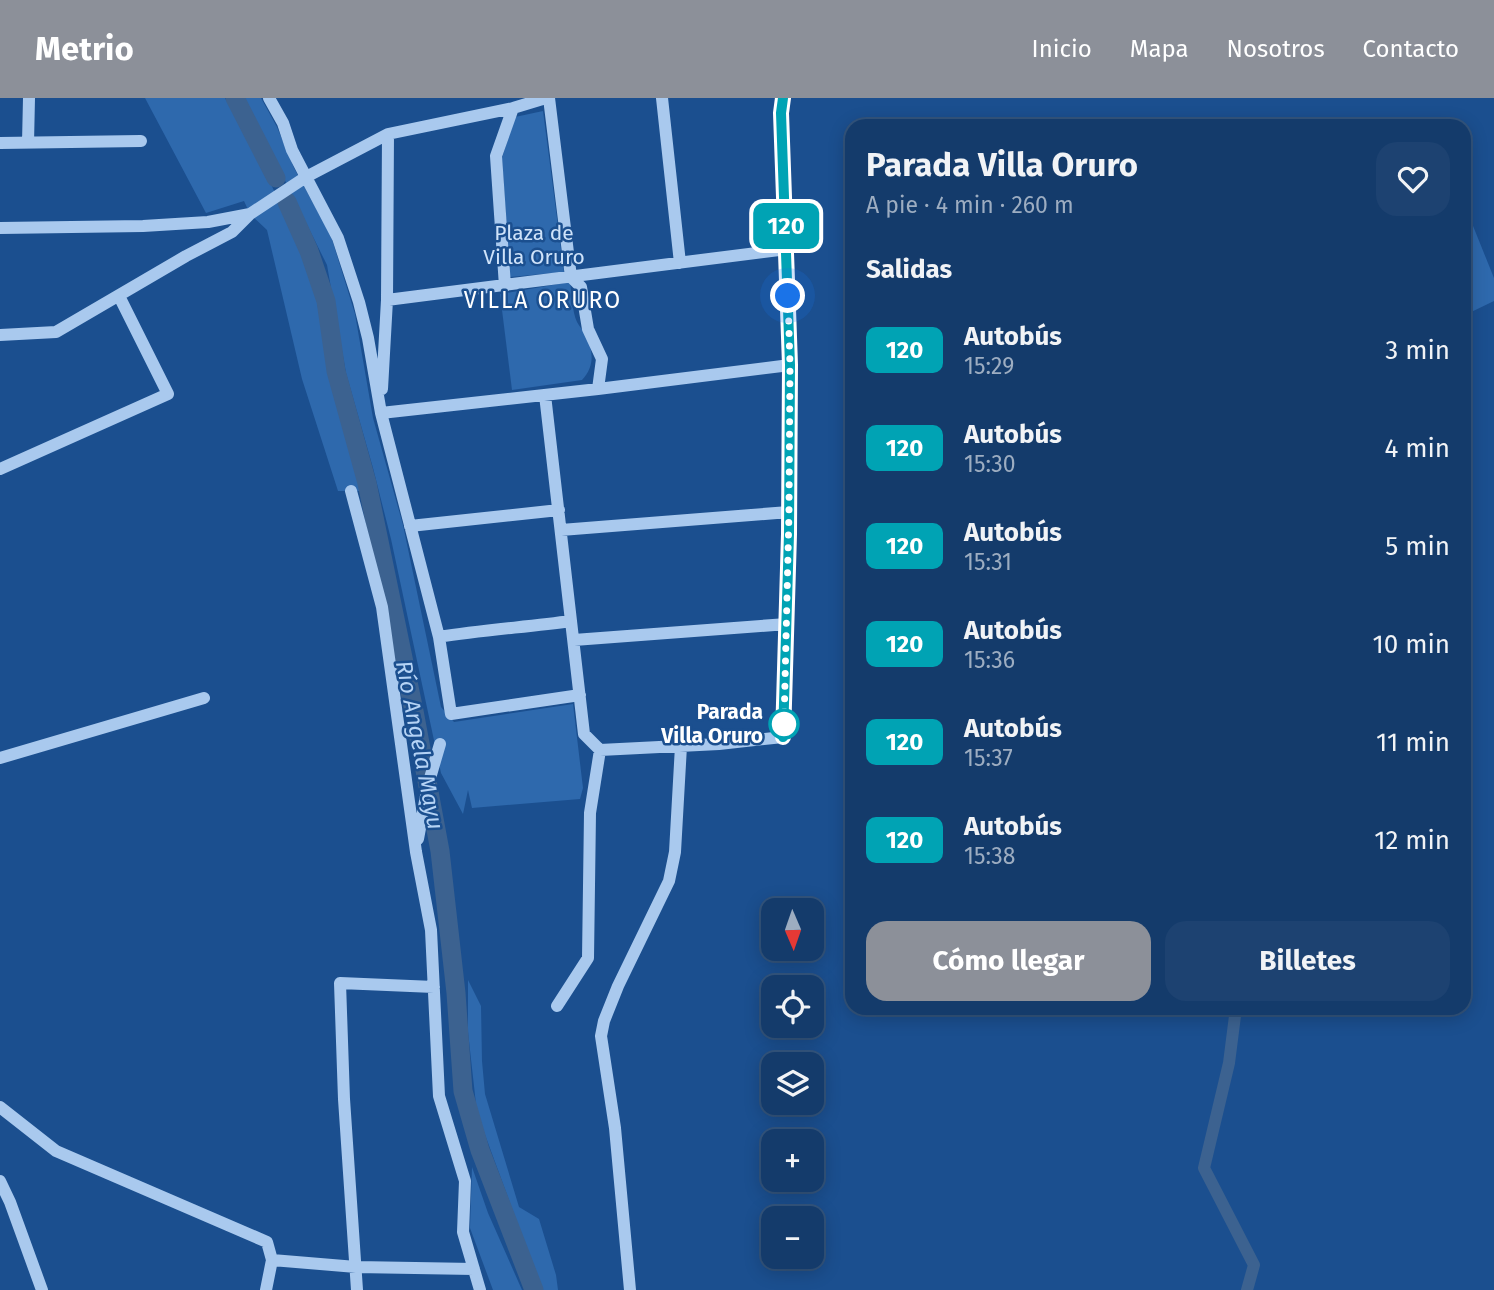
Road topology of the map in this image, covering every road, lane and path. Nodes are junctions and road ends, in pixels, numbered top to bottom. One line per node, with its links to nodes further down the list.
1 (29, 98): 10 (street)
2 (269, 98): 11 (street)
3 (548, 98): 6 (street); 16 (street)
4 (662, 98): 15 (street)
5 (783, 98): 14 (street)
6 (513, 108): 7 (street); 17 (street)
7 (388, 134): 11 (street); 19 (street)
8 (141, 141): 10 (street)
9 (0, 143): 10 (street)
10 (28, 143)
11 (306, 177): 12 (street); 24 (street)
12 (250, 215): 13 (street); 18 (street)
13 (0, 228)
14 (787, 249): 15 (street); 21 (street)
15 (680, 263): 16 (street)
16 (571, 276): 17 (street); 22 (street)
17 (505, 286): 19 (street)
18 (119, 296): 20 (street); 25 (street)
19 (387, 300): 24 (street)
20 (0, 335)
21 (790, 365): 22 (street); 28 (street)
22 (598, 389): 23 (street)
23 (545, 395): 24 (street); 27 (street)
24 (381, 412): 29 (street)
25 (0, 469)
26 (351, 491): 41 (street)
27 (559, 510): 29 (street); 30 (street)
28 (789, 512): 30 (street); 32 (street)
29 (410, 526): 33 (street)
30 (561, 530): 31 (street)
31 (571, 621): 33 (street); 34 (street)
32 (787, 624): 34 (street); 38 (street)
33 (439, 637): 35 (street)
34 (574, 640): 35 (street)
35 (580, 695): 39 (street)
36 (204, 698): 40 (street)
37 (440, 744): 41 (street)
38 (681, 746): 39 (street); 53 (street)
39 (600, 750): 43 (street)
40 (0, 758)
41 (416, 852): 42 (street)
42 (434, 987): 47 (street); 48 (street)
43 (556, 1006)
44 (0, 1107): 46 (street)
45 (0, 1181): 49 (street)
46 (272, 1260): 47 (street); 50 (street)
47 (356, 1267): 48 (street); 51 (street)
48 (474, 1269): 52 (street)
49 (42, 1290)
50 (266, 1290)
51 (357, 1290)
52 (480, 1290)
53 (630, 1290)

